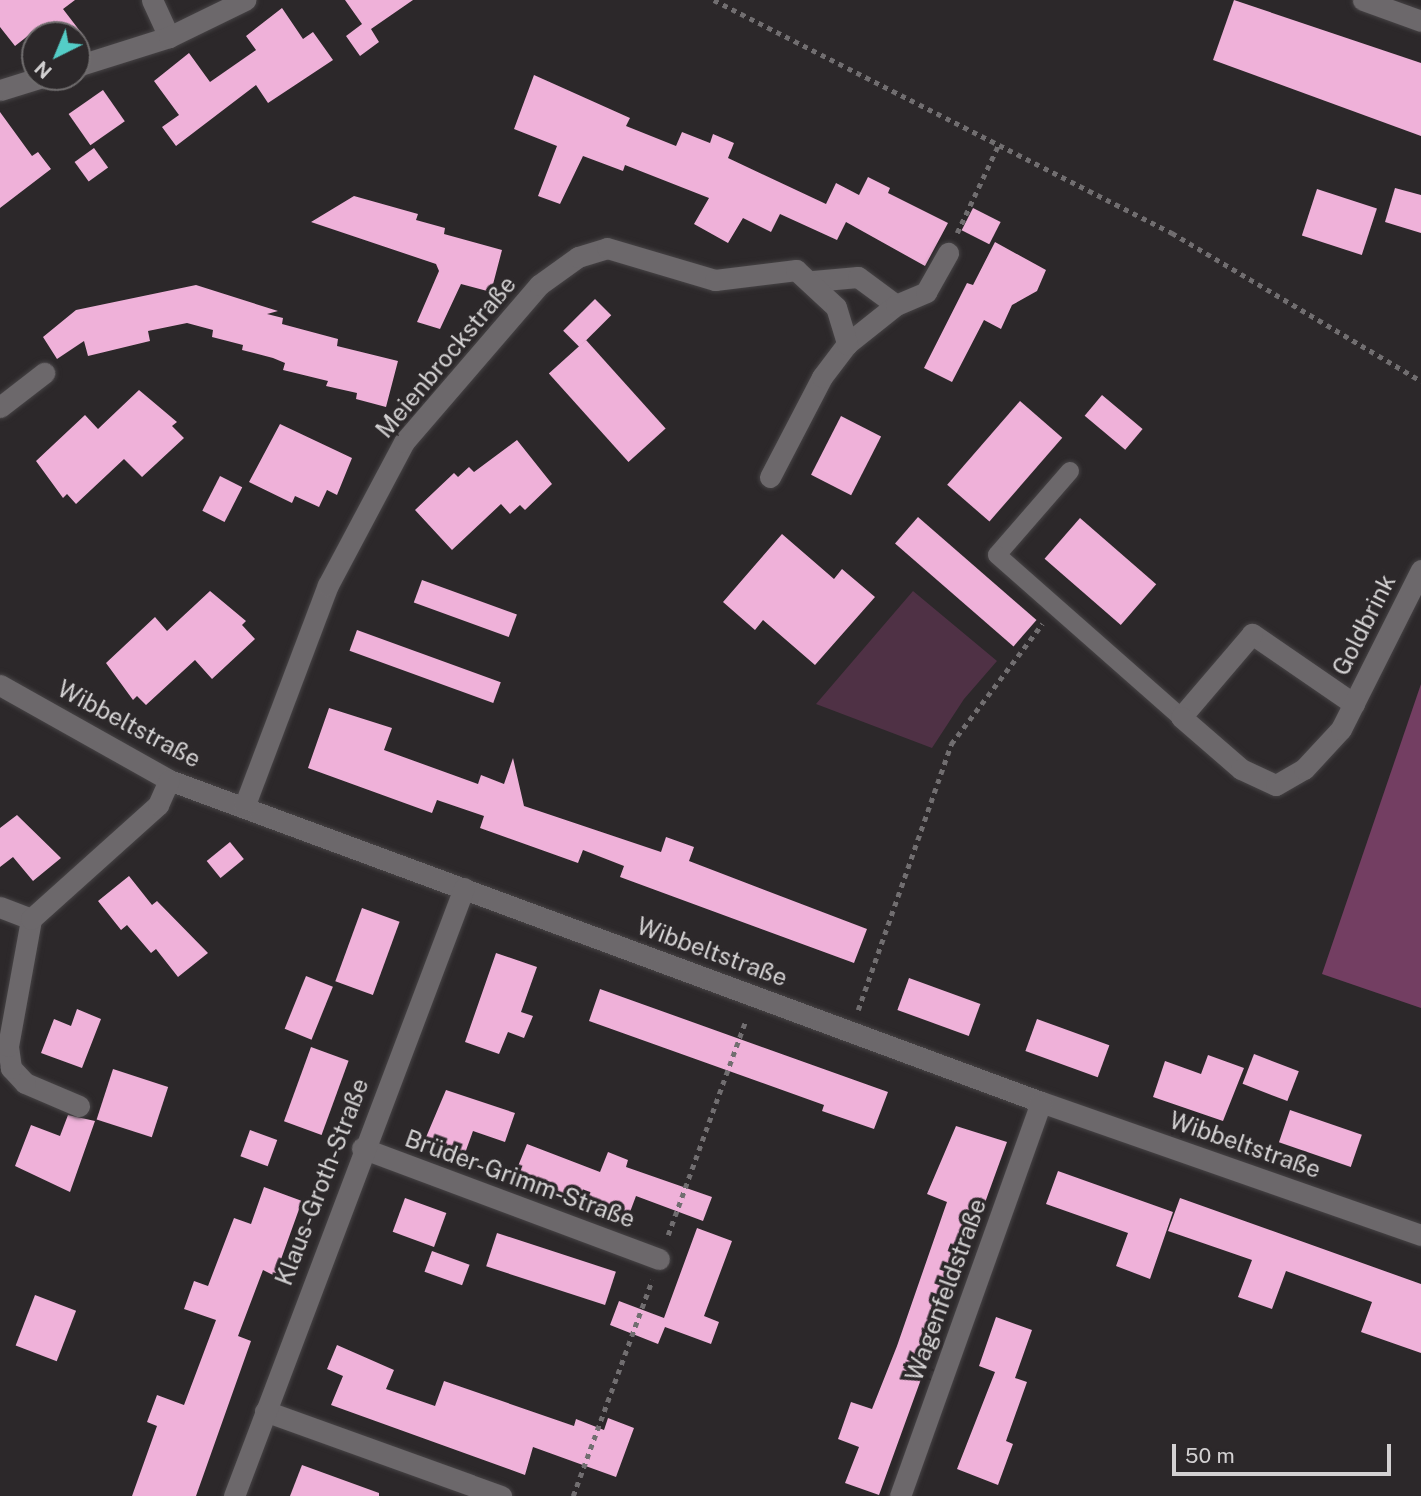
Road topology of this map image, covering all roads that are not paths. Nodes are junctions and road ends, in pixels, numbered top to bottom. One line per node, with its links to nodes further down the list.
1 (152, 0): 5 (street)
2 (245, 0): 5 (street)
3 (1363, 0): 4 (street)
4 (1421, 21)
5 (169, 37): 6 (street)
6 (91, 62)
7 (21, 84): 8 (street)
8 (0, 90)
9 (948, 253): 11 (street)
10 (813, 281): 11 (street, Meienbrockstraße); 12 (street); 22 (street, Meienbrockstraße)
11 (896, 305): 12 (street)
12 (846, 344): 16 (street)
13 (44, 373): 14 (street)
14 (0, 407)
15 (1070, 471): 20 (lane)
16 (770, 477)
17 (1421, 570): 19 (street, Goldbrink)
18 (0, 685): 21 (street, Wibbeltstraße)
19 (1354, 704): 20 (street, Goldbrink); 20 (street, Goldbrink)
20 (1181, 717)
21 (169, 780): 22 (street, Wibbeltstraße); 25 (street)
22 (244, 807): 23 (street, Wibbeltstraße)
23 (464, 888): 26 (street, Wibbeltstraße); 28 (street, Klaus-Groth-Straße)
24 (0, 907): 25 (street)
25 (31, 919): 27 (street)
26 (1041, 1102): 29 (street, Wibbeltstraße); 34 (street, Wagenfeldstraße)
27 (79, 1106)
28 (362, 1148): 30 (street, Brüder-Grimm-Straße); 31 (street, Klaus-Groth-Straße)
29 (1421, 1235)
30 (659, 1259)
31 (265, 1411): 32 (street, Klaus-Groth-Straße); 33 (street)
32 (234, 1496)
33 (500, 1496)
34 (900, 1496)

